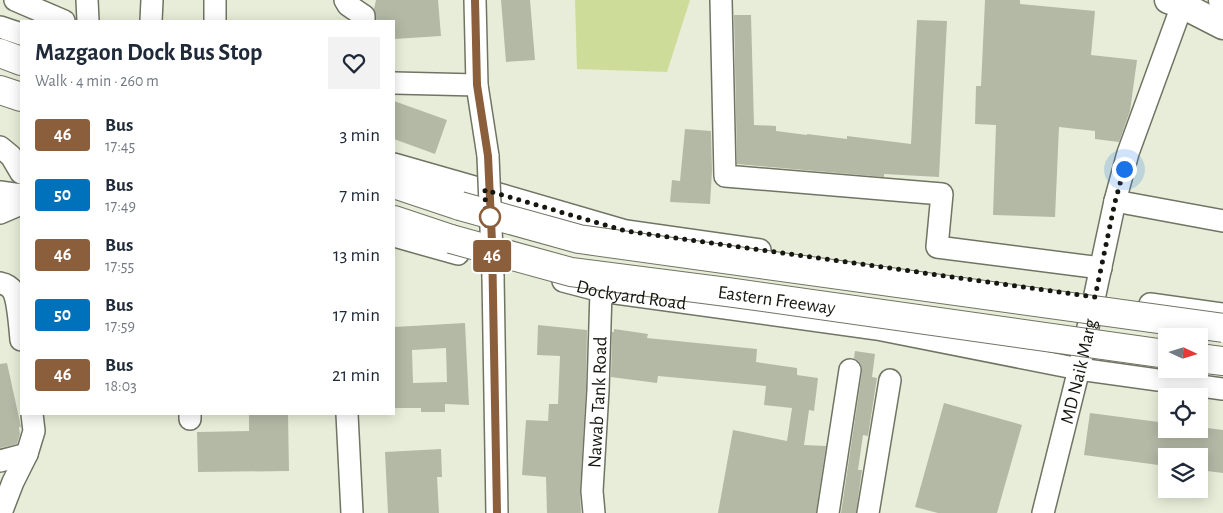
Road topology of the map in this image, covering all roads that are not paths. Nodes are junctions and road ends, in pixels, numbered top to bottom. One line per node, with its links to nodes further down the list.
1 (15, 0): 9 (street)
2 (87, 0): 10 (street)
3 (152, 0): 11 (street)
4 (215, 0): 12 (street)
5 (345, 0): 13 (street)
6 (475, 0): 20 (street)
7 (721, 0): 38 (street)
8 (1178, 2): 14 (main road); 32 (street, MD Naik Marg)
9 (62, 20)
10 (88, 20)
11 (151, 20)
12 (215, 20)
13 (364, 20)
14 (1223, 26)
15 (0, 27): 16 (street)
16 (20, 34)
17 (0, 54): 18 (highway)
18 (20, 61)
19 (395, 83): 20 (street)
20 (477, 85): 39 (street, bridge)
21 (0, 90): 22 (highway)
22 (20, 97)
23 (0, 103): 24 (street)
24 (20, 110)
25 (0, 146): 27 (street)
26 (395, 164): 29 (street)
27 (20, 171)
28 (395, 184): 44 (highway, Eastern Freeway, bridge)
29 (485, 190): 39 (street); 42 (street)
30 (0, 192): 31 (street)
31 (20, 195)
32 (1115, 202): 36 (street); 38 (street, MD Naik Marg)
33 (20, 204): 34 (street)
34 (0, 213)
35 (395, 220): 46 (highway, Eastern Freeway, bridge)
36 (1223, 221)
37 (395, 236): 39 (street, Dockyard Road)
38 (1101, 268): 42 (street, MD Naik Marg)
39 (490, 269): 41 (street, Dockyard Road); 59 (street)
40 (0, 283): 45 (street)
41 (601, 291): 49 (street, Dockyard Road); 60 (street, Nawab Tank Road)
42 (1095, 297): 43 (street); 49 (street, MD Naik Marg)
43 (1223, 314)
44 (1223, 328)
45 (20, 333)
46 (1158, 353)
47 (1208, 359): 48 (highway)
48 (1223, 361)
49 (1079, 369): 52 (street, Dockyard Road); 63 (street, MD Naik Marg)
50 (850, 370): 61 (street)
51 (890, 380): 62 (street)
52 (1223, 389)
53 (32, 415): 55 (street)
54 (347, 415): 58 (street)
55 (27, 454): 56 (street); 57 (street)
56 (0, 461)
57 (1, 513)
58 (352, 513)
59 (497, 513)
60 (594, 513)
61 (828, 513)
62 (868, 513)
63 (1043, 513)

